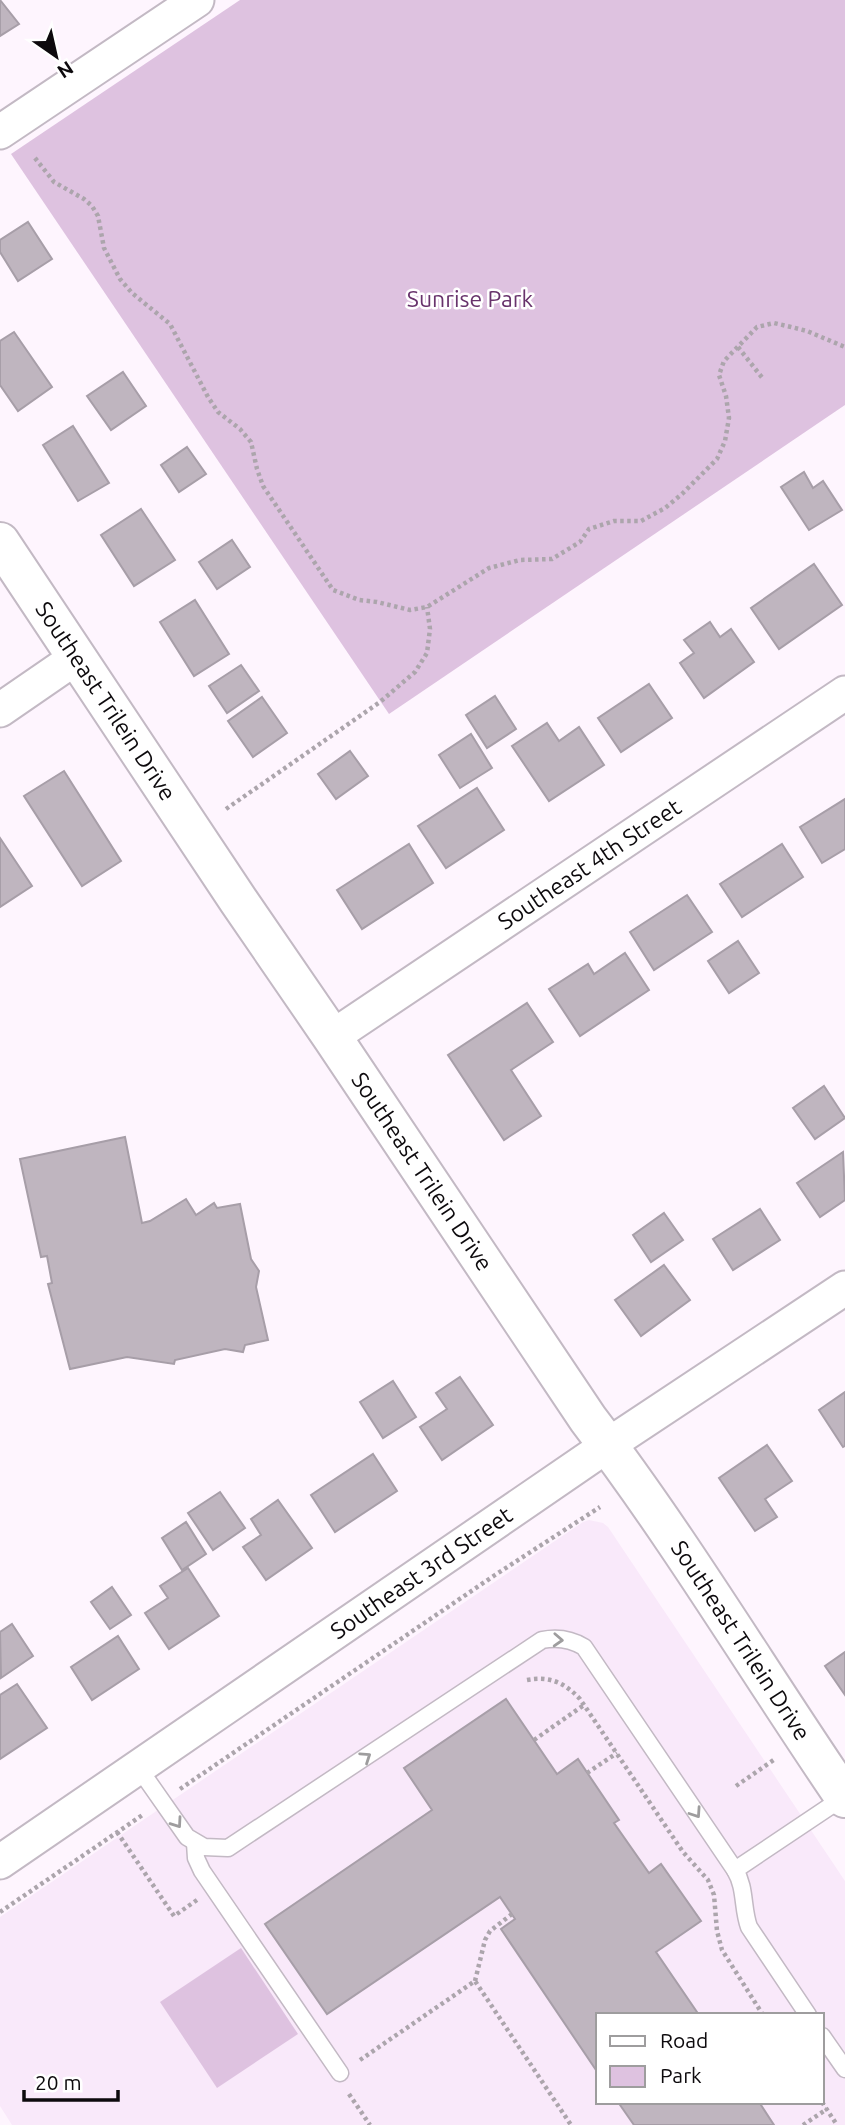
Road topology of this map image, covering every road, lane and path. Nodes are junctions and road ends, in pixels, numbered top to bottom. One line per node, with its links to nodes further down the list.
1 (197, 0): 2 (street)
2 (0, 132)
3 (35, 158): 8 (path)
4 (737, 347): 5 (path); 6 (path); 8 (path)
5 (845, 347)
6 (764, 380)
7 (0, 542): 9 (street, Southeast Trilein Drive)
8 (427, 607): 12 (path)
9 (77, 657): 11 (street); 13 (street, Southeast Trilein Drive)
10 (845, 693): 13 (street, Southeast 4th Street)
11 (0, 710)
12 (226, 809)
13 (332, 1037): 15 (street, Southeast Trilein Drive)
14 (845, 1288): 15 (street, Southeast 3rd Street)
15 (608, 1445): 22 (street, Southeast 3rd Street); 25 (street, Southeast Trilein Drive)
16 (600, 1507): 26 (path)
17 (519, 1683): 18 (path)
18 (584, 1705): 19 (path); 20 (path)
19 (534, 1740)
20 (617, 1753): 23 (path); 35 (path)
21 (775, 1759): 24 (path)
22 (138, 1767): 26 (lane); 29 (street, Southeast 3rd Street)
23 (587, 1773)
24 (736, 1786)
25 (845, 1797): 30 (lane)
26 (162, 1801): 27 (path); 28 (lane, one-way to 28)
27 (117, 1832): 31 (path); 32 (path)
28 (195, 1843): 30 (lane, one-way to 30); 31 (lane)
29 (0, 1861)
30 (735, 1870): 36 (lane)
31 (214, 1889): 39 (lane)
32 (0, 1912)
33 (512, 1914): 34 (path)
34 (475, 1981): 39 (path); 43 (path)
35 (762, 2013)
36 (807, 2013)
37 (824, 2039): 38 (lane)
38 (845, 2069)
39 (341, 2073): 42 (path)
40 (823, 2104): 41 (path)
41 (827, 2109): 44 (path); 45 (path)
42 (370, 2125)
43 (571, 2125)
44 (803, 2125)
45 (837, 2125)

